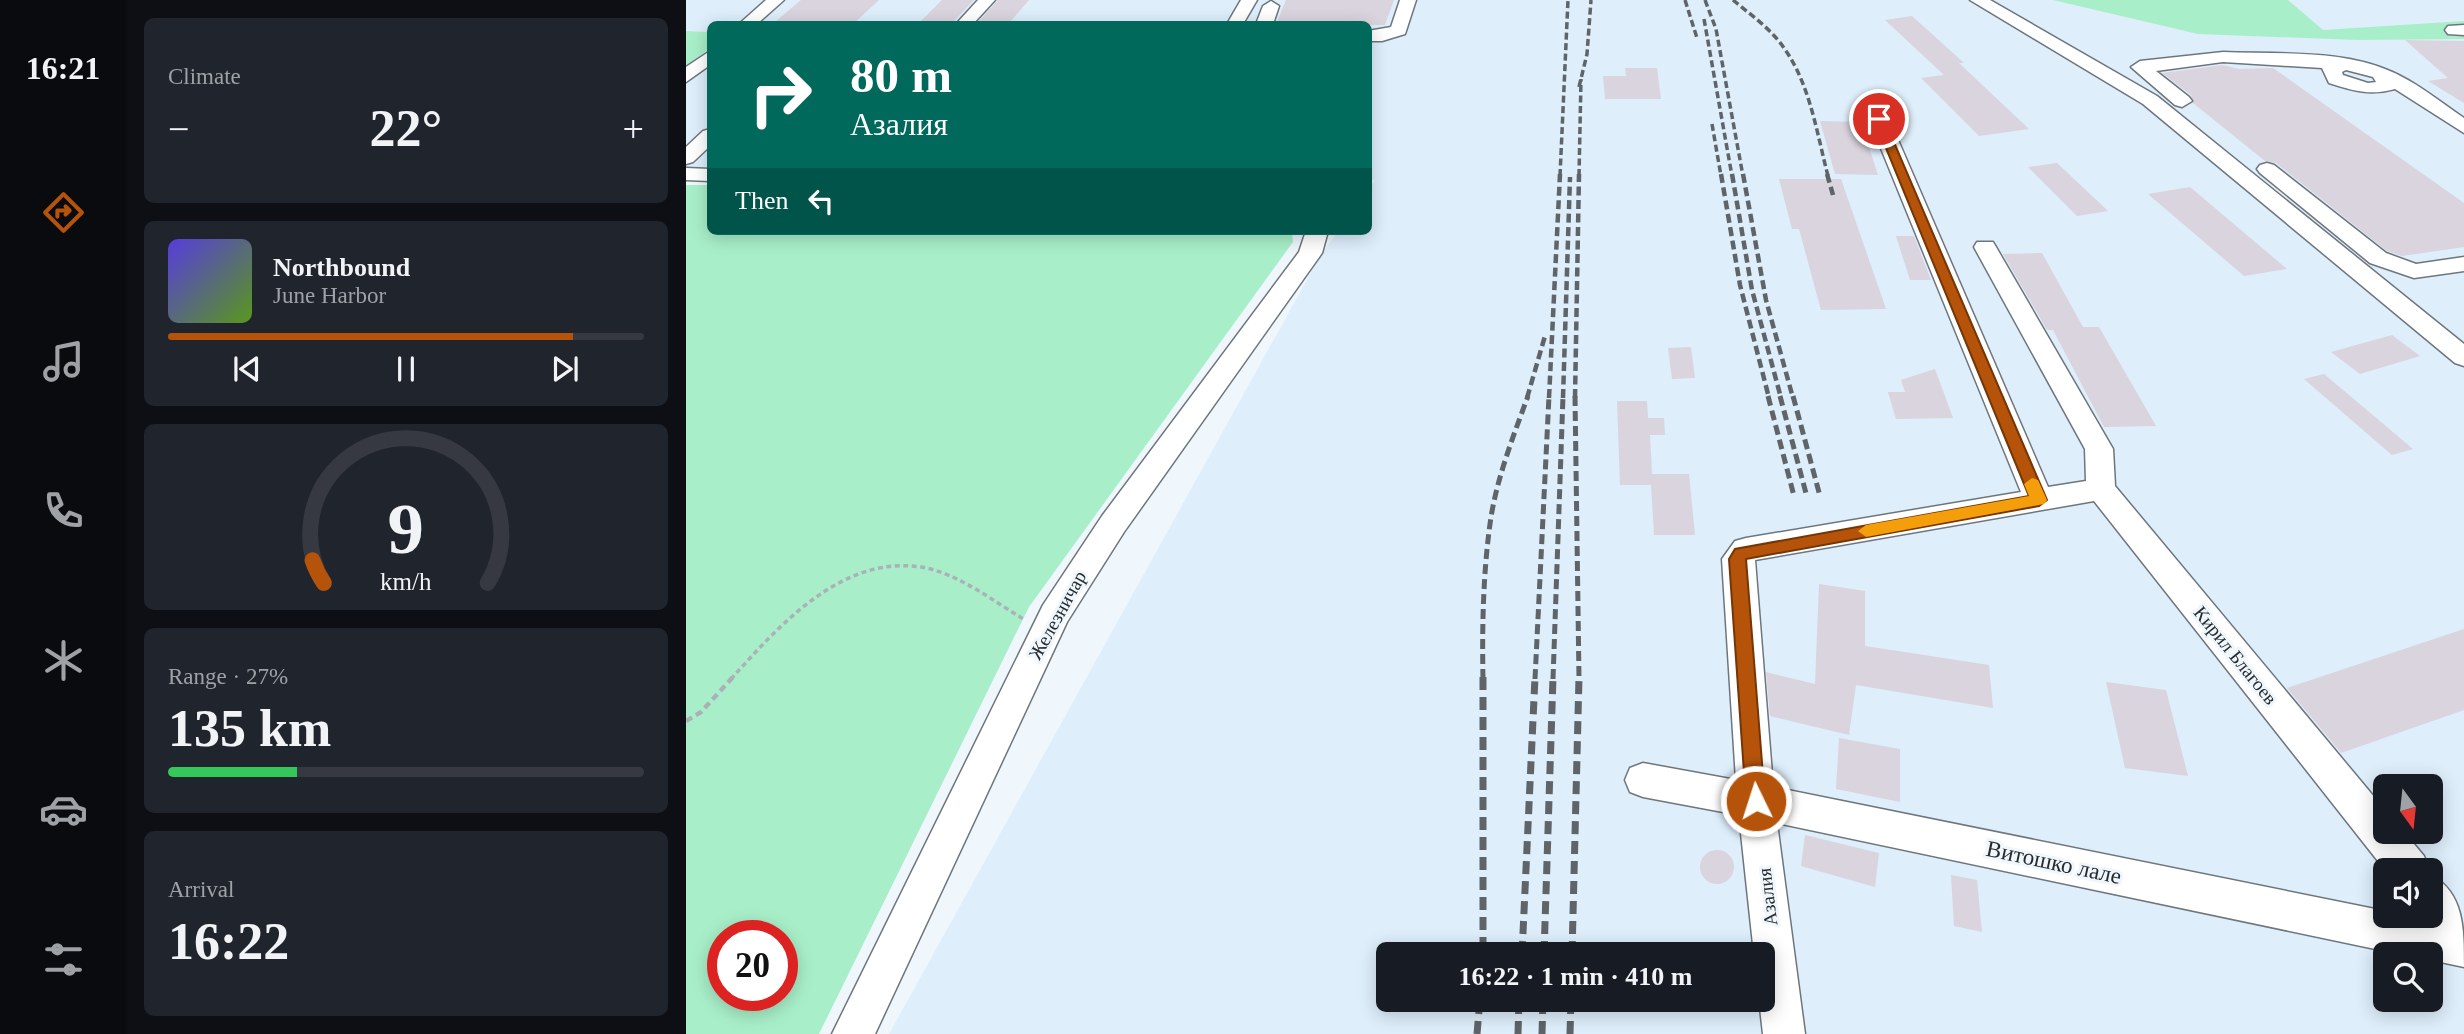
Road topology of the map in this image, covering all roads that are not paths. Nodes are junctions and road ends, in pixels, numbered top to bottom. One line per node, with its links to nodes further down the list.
1 (776, 0): 7 (street)
2 (987, 0): 8 (street)
3 (1249, 0): 9 (street)
4 (1408, 0): 11 (street)
5 (1978, 0): 22 (street)
6 (1271, 6): 10 (street)
7 (751, 21)
8 (967, 21)
9 (1237, 21)
10 (1265, 21)
11 (1372, 36)
12 (1879, 119): 24 (street)
13 (2464, 127): 21 (street)
14 (707, 138): 15 (street)
15 (686, 160): 16 (street)
16 (707, 163)
17 (686, 174): 18 (street)
18 (707, 175)
19 (1316, 235): 31 (street, Железничар)
20 (1985, 247): 23 (street)
21 (2464, 264)
22 (2464, 357)
23 (2101, 489): 24 (street); 27 (street, Кирил Благоев)
24 (2039, 500): 26 (street, Азалия)
25 (1643, 780): 26 (street, Витошко лале)
26 (1756, 801): 30 (street, Витошко лале); 32 (street, Азалия)
27 (2400, 858)
28 (2443, 910): 29 (street)
29 (2464, 936)
30 (2464, 947)
31 (853, 1034)
32 (1784, 1034)

